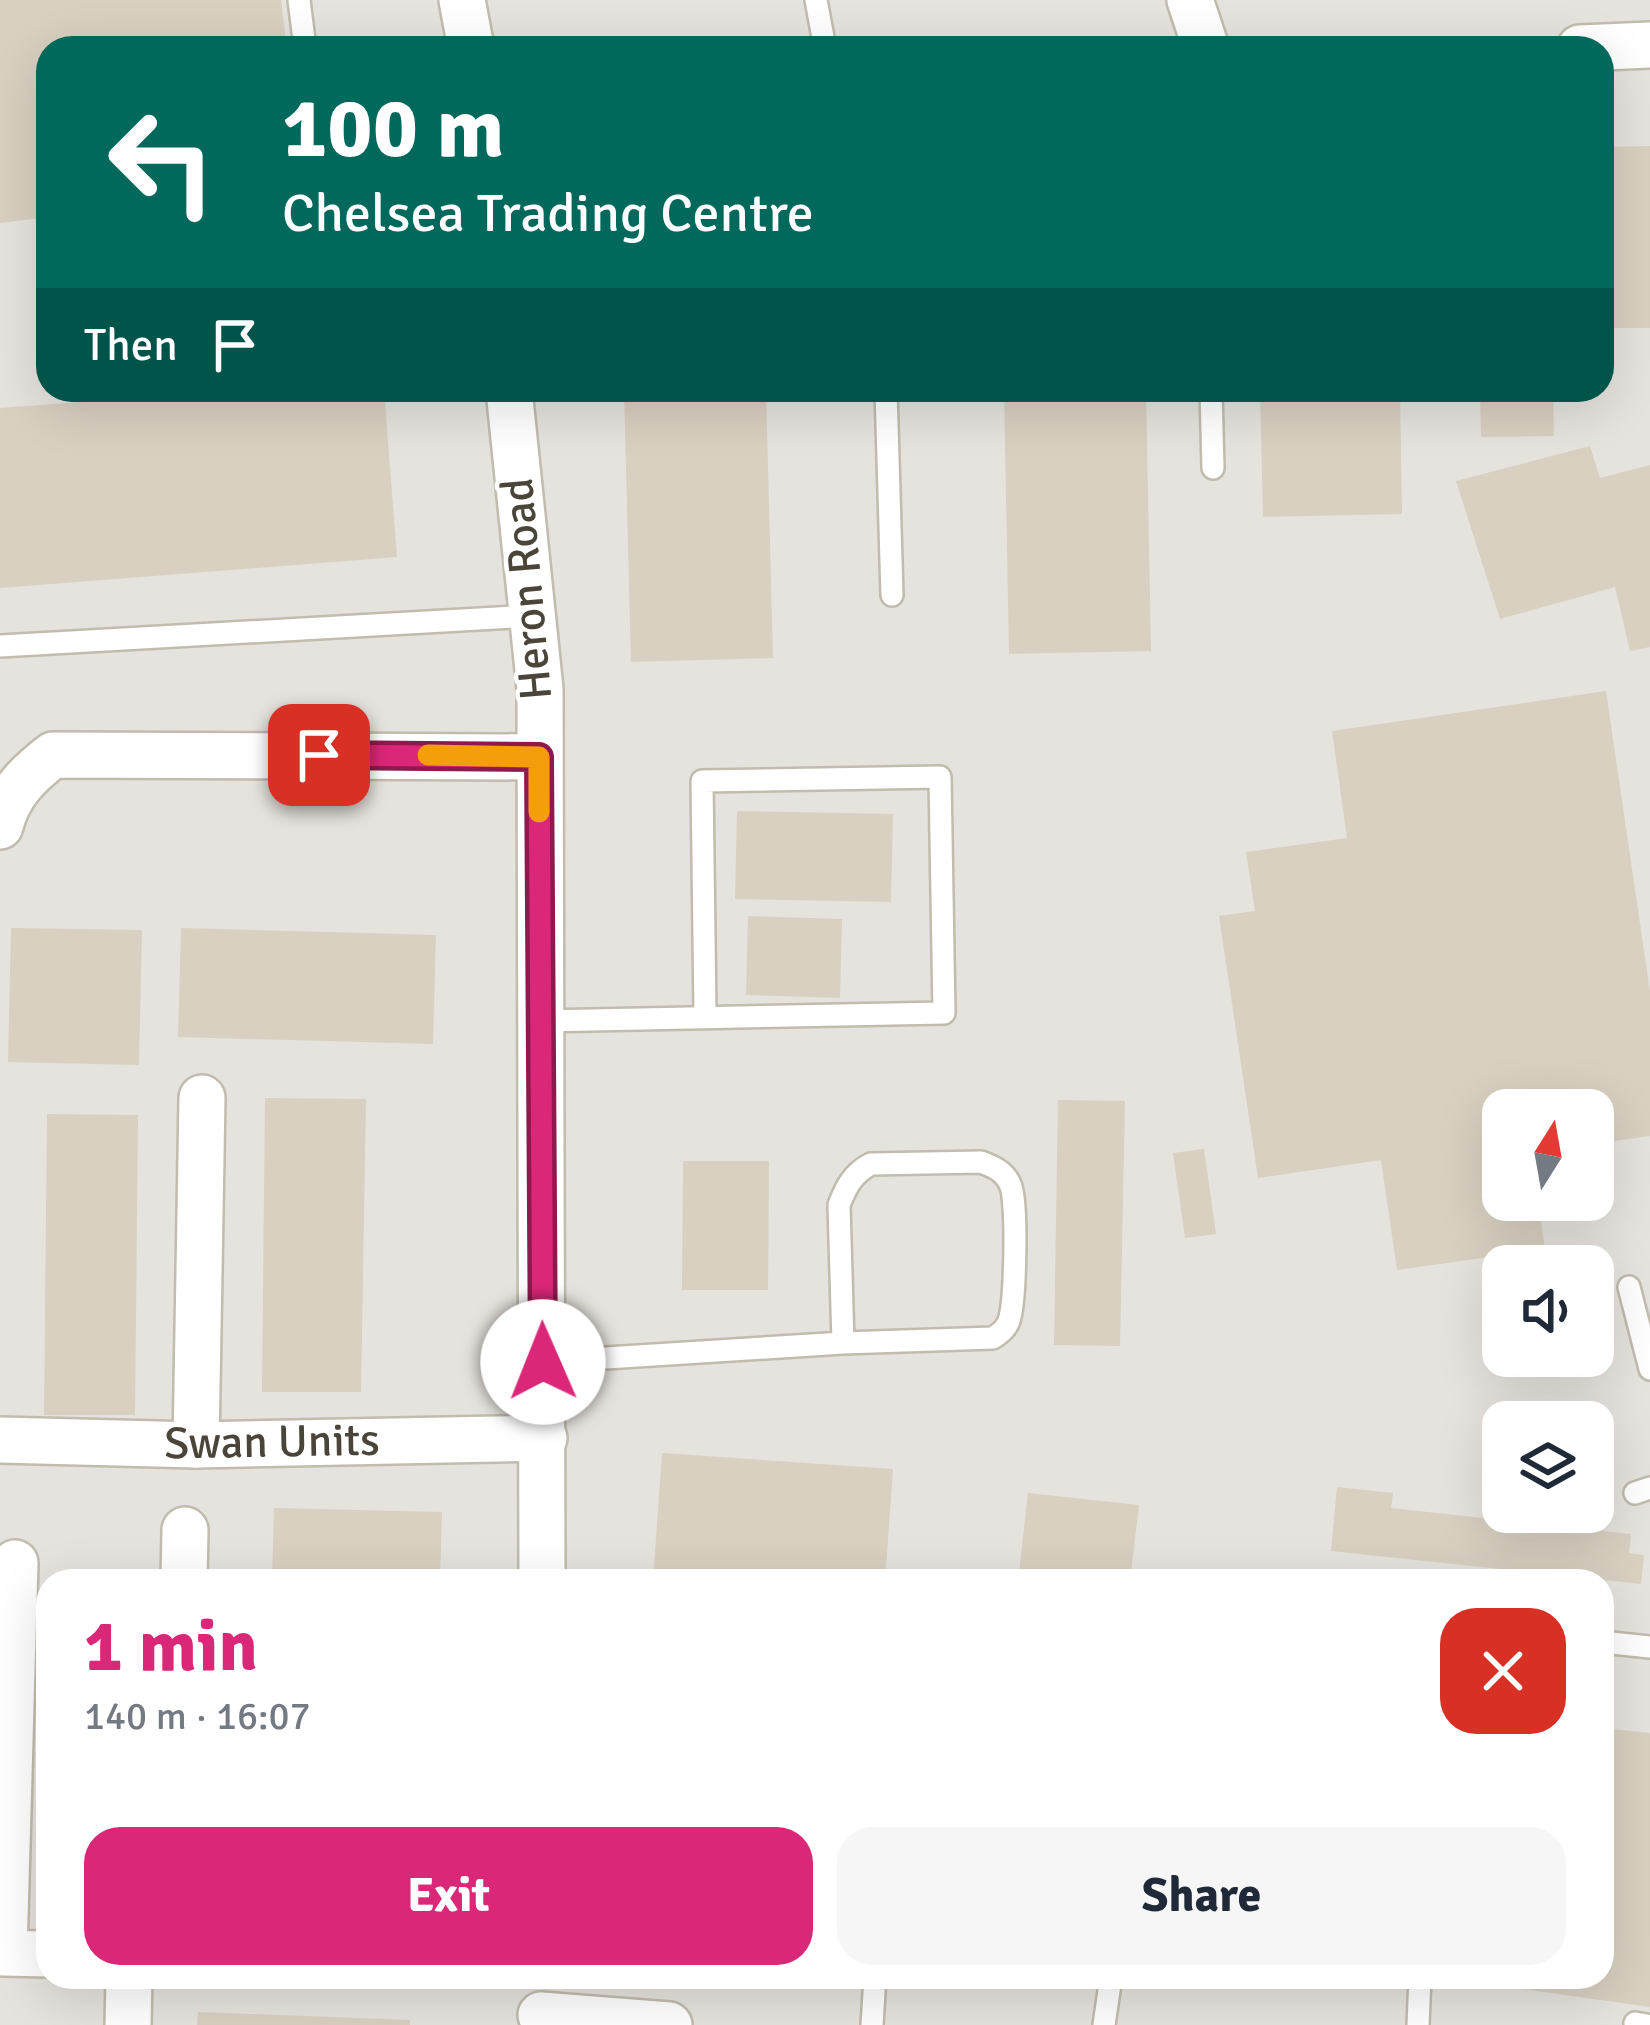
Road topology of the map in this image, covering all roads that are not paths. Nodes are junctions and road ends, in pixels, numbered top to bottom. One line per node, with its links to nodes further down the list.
1 (299, 0): 5 (lane)
2 (462, 0): 6 (street)
3 (815, 0): 7 (lane)
4 (1190, 0): 8 (street)
5 (304, 36)
6 (469, 36)
7 (822, 36)
8 (1202, 36)
9 (1650, 45): 10 (street)
10 (1614, 47)
11 (510, 402): 16 (street, Heron Road)
12 (886, 402): 15 (lane)
13 (1211, 402): 14 (lane)
14 (1213, 468)
15 (892, 595)
16 (532, 616): 17 (lane); 18 (street, Heron Road)
17 (0, 646)
18 (539, 757): 19 (street); 21 (street, Heron Road)
19 (0, 826)
20 (705, 1015): 20 (lane); 21 (lane)
21 (541, 1021): 25 (street, Heron Road)
22 (202, 1098): 29 (street)
23 (1629, 1287): 26 (lane)
24 (842, 1343): 24 (lane); 25 (lane)
25 (543, 1362): 27 (street, Heron Road)
26 (1650, 1370)
27 (544, 1438): 29 (street, Swan Units); 33 (street, Heron Road)
28 (0, 1440): 29 (street, Swan Units)
29 (196, 1445)
30 (184, 1530): 32 (street)
31 (15, 1563): 36 (street)
32 (184, 1569)
33 (542, 1569)
34 (1614, 1643): 35 (lane)
35 (1650, 1647)
36 (36, 1954)
37 (130, 1989): 43 (street)
38 (874, 1989): 45 (lane)
39 (1110, 1989): 46 (lane)
40 (1420, 1989): 47 (lane)
41 (540, 2006): 44 (street)
42 (1635, 2024): 48 (lane)
43 (128, 2025)
44 (669, 2025)
45 (872, 2025)
46 (1105, 2025)
47 (1418, 2025)
48 (1647, 2025)

